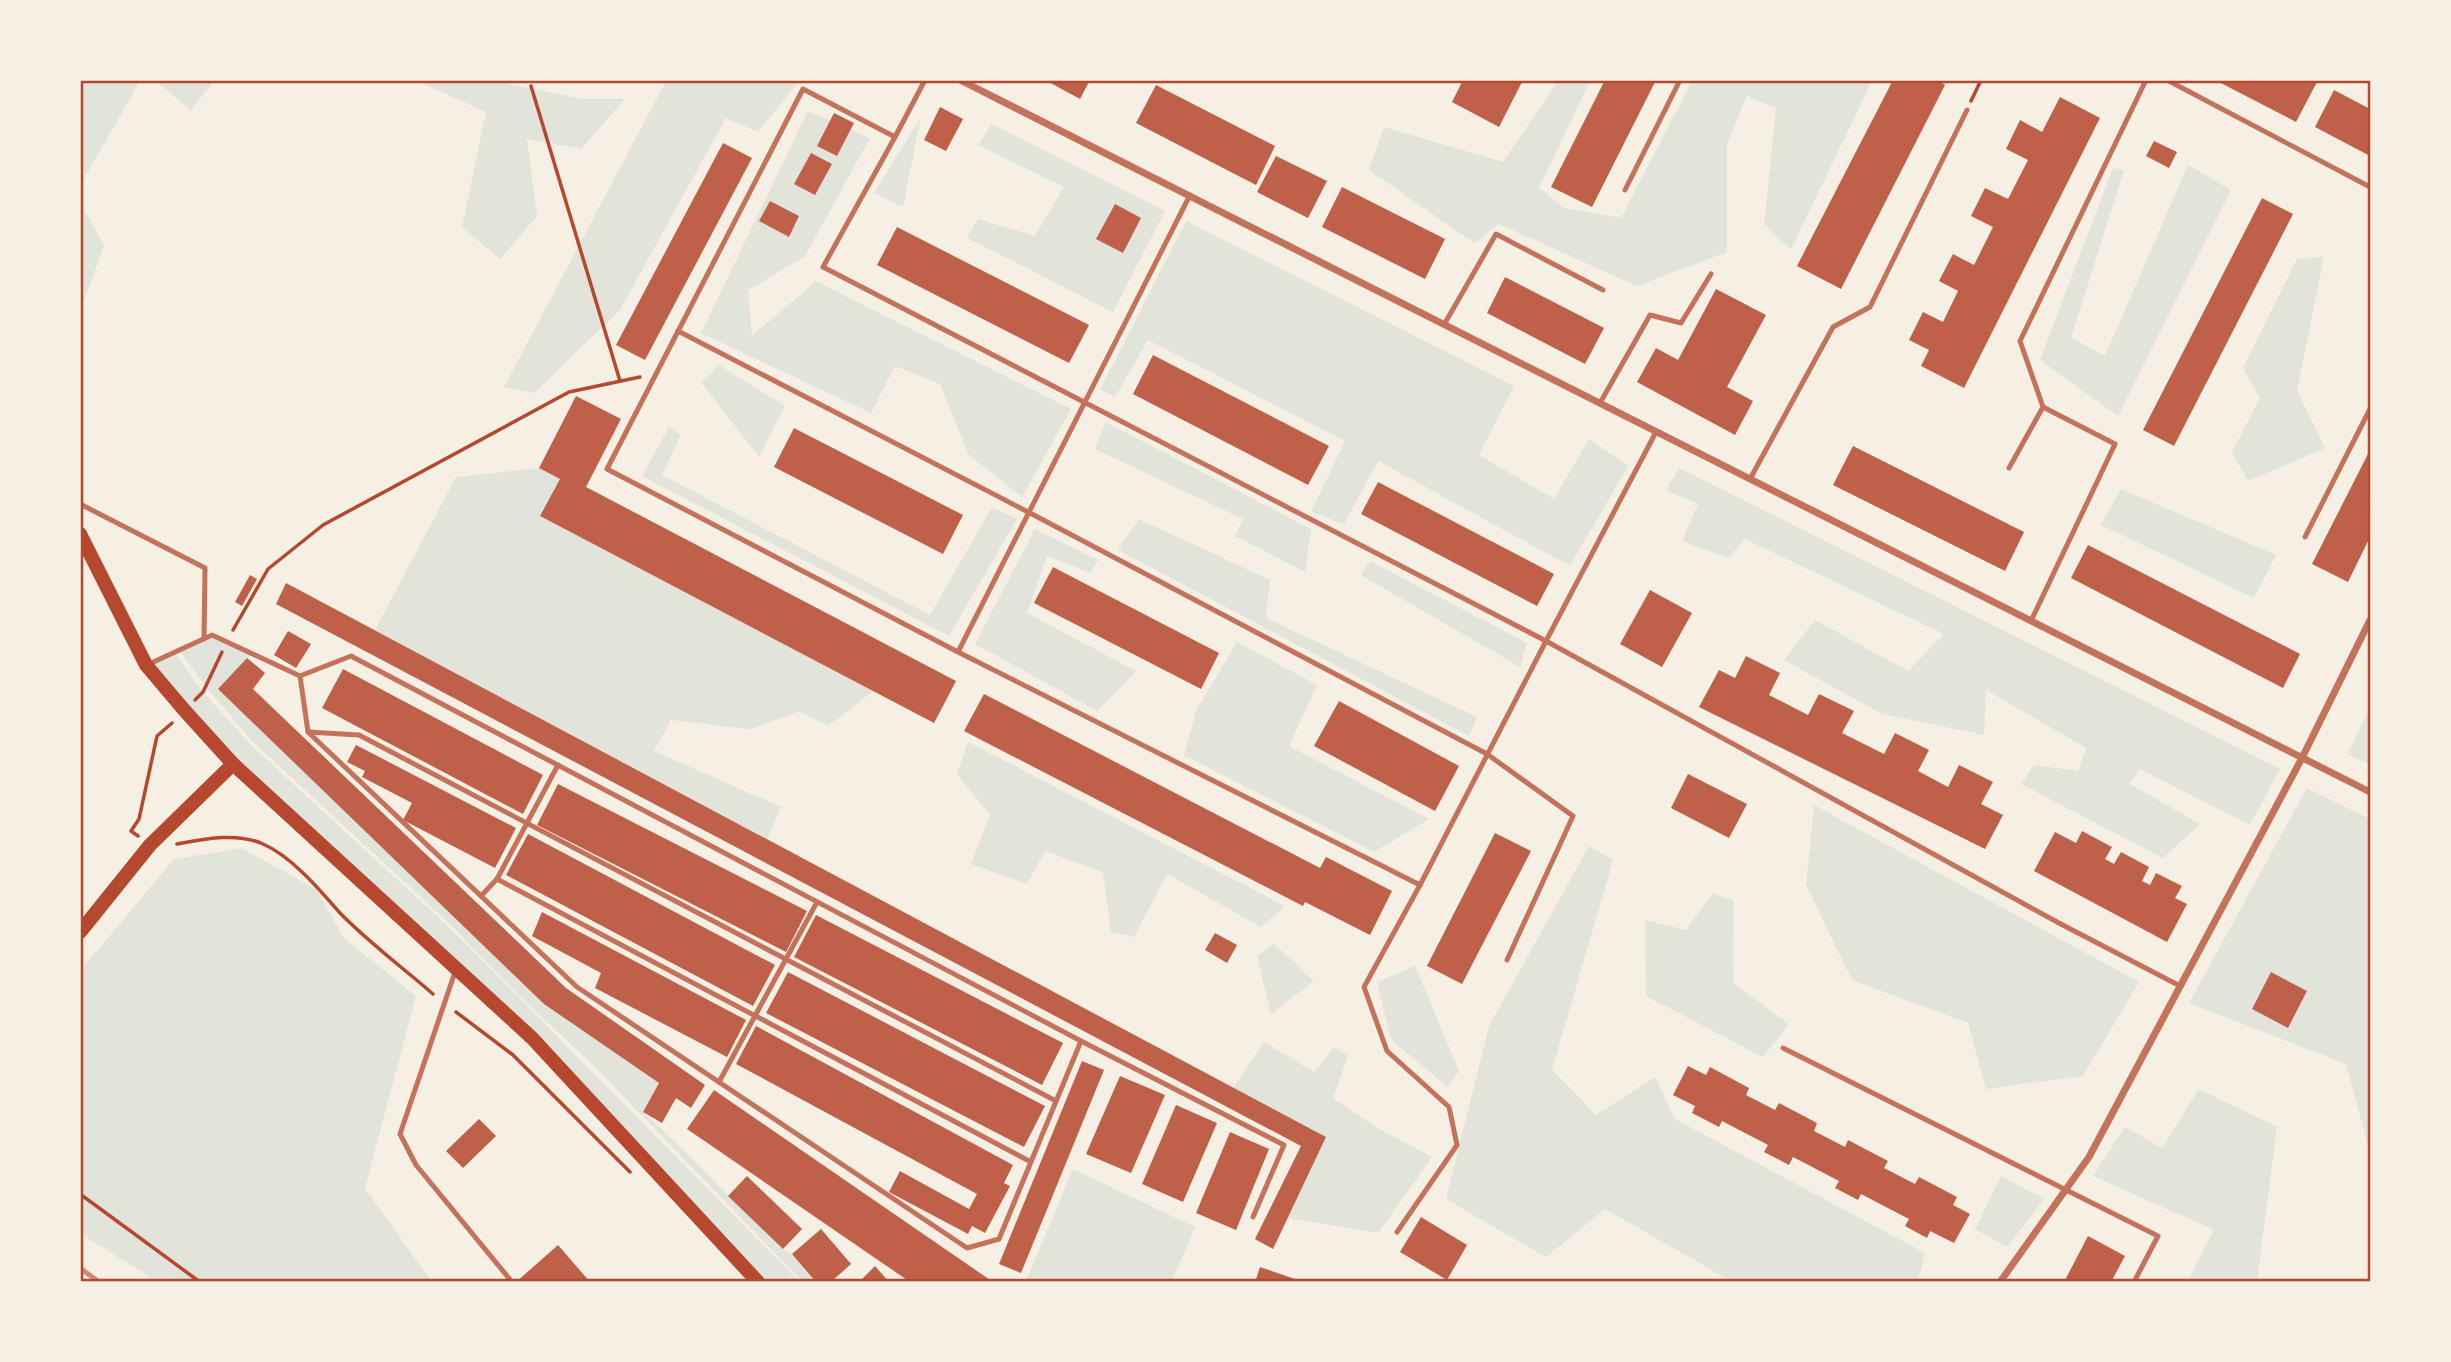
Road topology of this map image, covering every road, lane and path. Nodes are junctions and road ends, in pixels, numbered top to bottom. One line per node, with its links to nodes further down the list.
1 (925, 80): 9 (lane)
2 (960, 80): 12 (street)
3 (1680, 80): 11 (lane)
4 (1981, 80): 8 (path)
5 (2146, 80): 21 (lane)
6 (2167, 80): 10 (lane)
7 (531, 86): 18 (path)
8 (1967, 110): 25 (lane)
9 (895, 136): 16 (lane); 19 (lane)
10 (2371, 187)
11 (1625, 190)
12 (1190, 195): 15 (street); 19 (lane)
13 (1711, 274): 20 (lane)
14 (1603, 290): 15 (lane)
15 (1445, 323): 20 (street)
16 (678, 331): 17 (lane); 27 (lane)
17 (656, 374): 18 (path); 35 (lane)
18 (620, 381): 34 (path)
19 (1084, 403): 27 (lane); 33 (lane)
20 (1600, 403): 23 (street)
21 (2043, 407): 24 (lane); 31 (lane)
22 (2371, 408): 29 (lane)
23 (1656, 432): 25 (street); 33 (lane)
24 (2009, 468)
25 (1750, 479): 31 (street)
26 (80, 504): 32 (lane)
27 (1030, 513): 35 (lane); 40 (lane)
28 (80, 534): 36 (main road)
29 (2305, 537)
30 (2371, 620): 41 (street)
31 (2031, 621): 41 (street)
32 (204, 639): 34 (lane); 36 (lane)
33 (1546, 641): 40 (lane); 55 (lane)
34 (226, 642): 37 (lane); 38 (path)
35 (958, 652): 48 (lane)
36 (146, 665): 38 (main road)
37 (300, 676): 39 (lane); 43 (lane)
38 (185, 711): 42 (main road); 46 (path)
39 (308, 732): 45 (lane); 49 (lane)
40 (1486, 754): 48 (lane); 53 (lane)
41 (2302, 758): 44 (street); 55 (street)
42 (233, 764): 46 (main road); 54 (main road)
43 (558, 765): 45 (lane); 50 (lane)
44 (2371, 792)
45 (526, 823): 47 (lane); 52 (lane)
46 (150, 845): 51 (main road); 56 (path)
47 (497, 879): 49 (lane); 57 (lane)
48 (1420, 886): 67 (lane)
49 (481, 896): 60 (lane)
50 (817, 902): 52 (lane); 58 (lane)
51 (80, 932)
52 (787, 960): 57 (lane); 61 (lane)
53 (1507, 960)
54 (456, 968): 56 (lane); 70 (main road)
55 (2180, 986): 64 (street)
56 (444, 1004): 63 (path); 69 (lane)
57 (757, 1016): 60 (lane); 62 (lane)
58 (1081, 1041): 61 (lane); 66 (lane)
59 (1783, 1048): 64 (lane)
60 (719, 1082): 62 (lane)
61 (1056, 1101): 62 (lane)
62 (1031, 1162)
63 (635, 1177)
64 (2064, 1191): 71 (street); 72 (lane)
65 (80, 1194): 68 (path)
66 (1253, 1217)
67 (1397, 1231)
68 (200, 1282)
69 (512, 1282)
70 (758, 1282)
71 (2000, 1282)
72 (2134, 1282)

